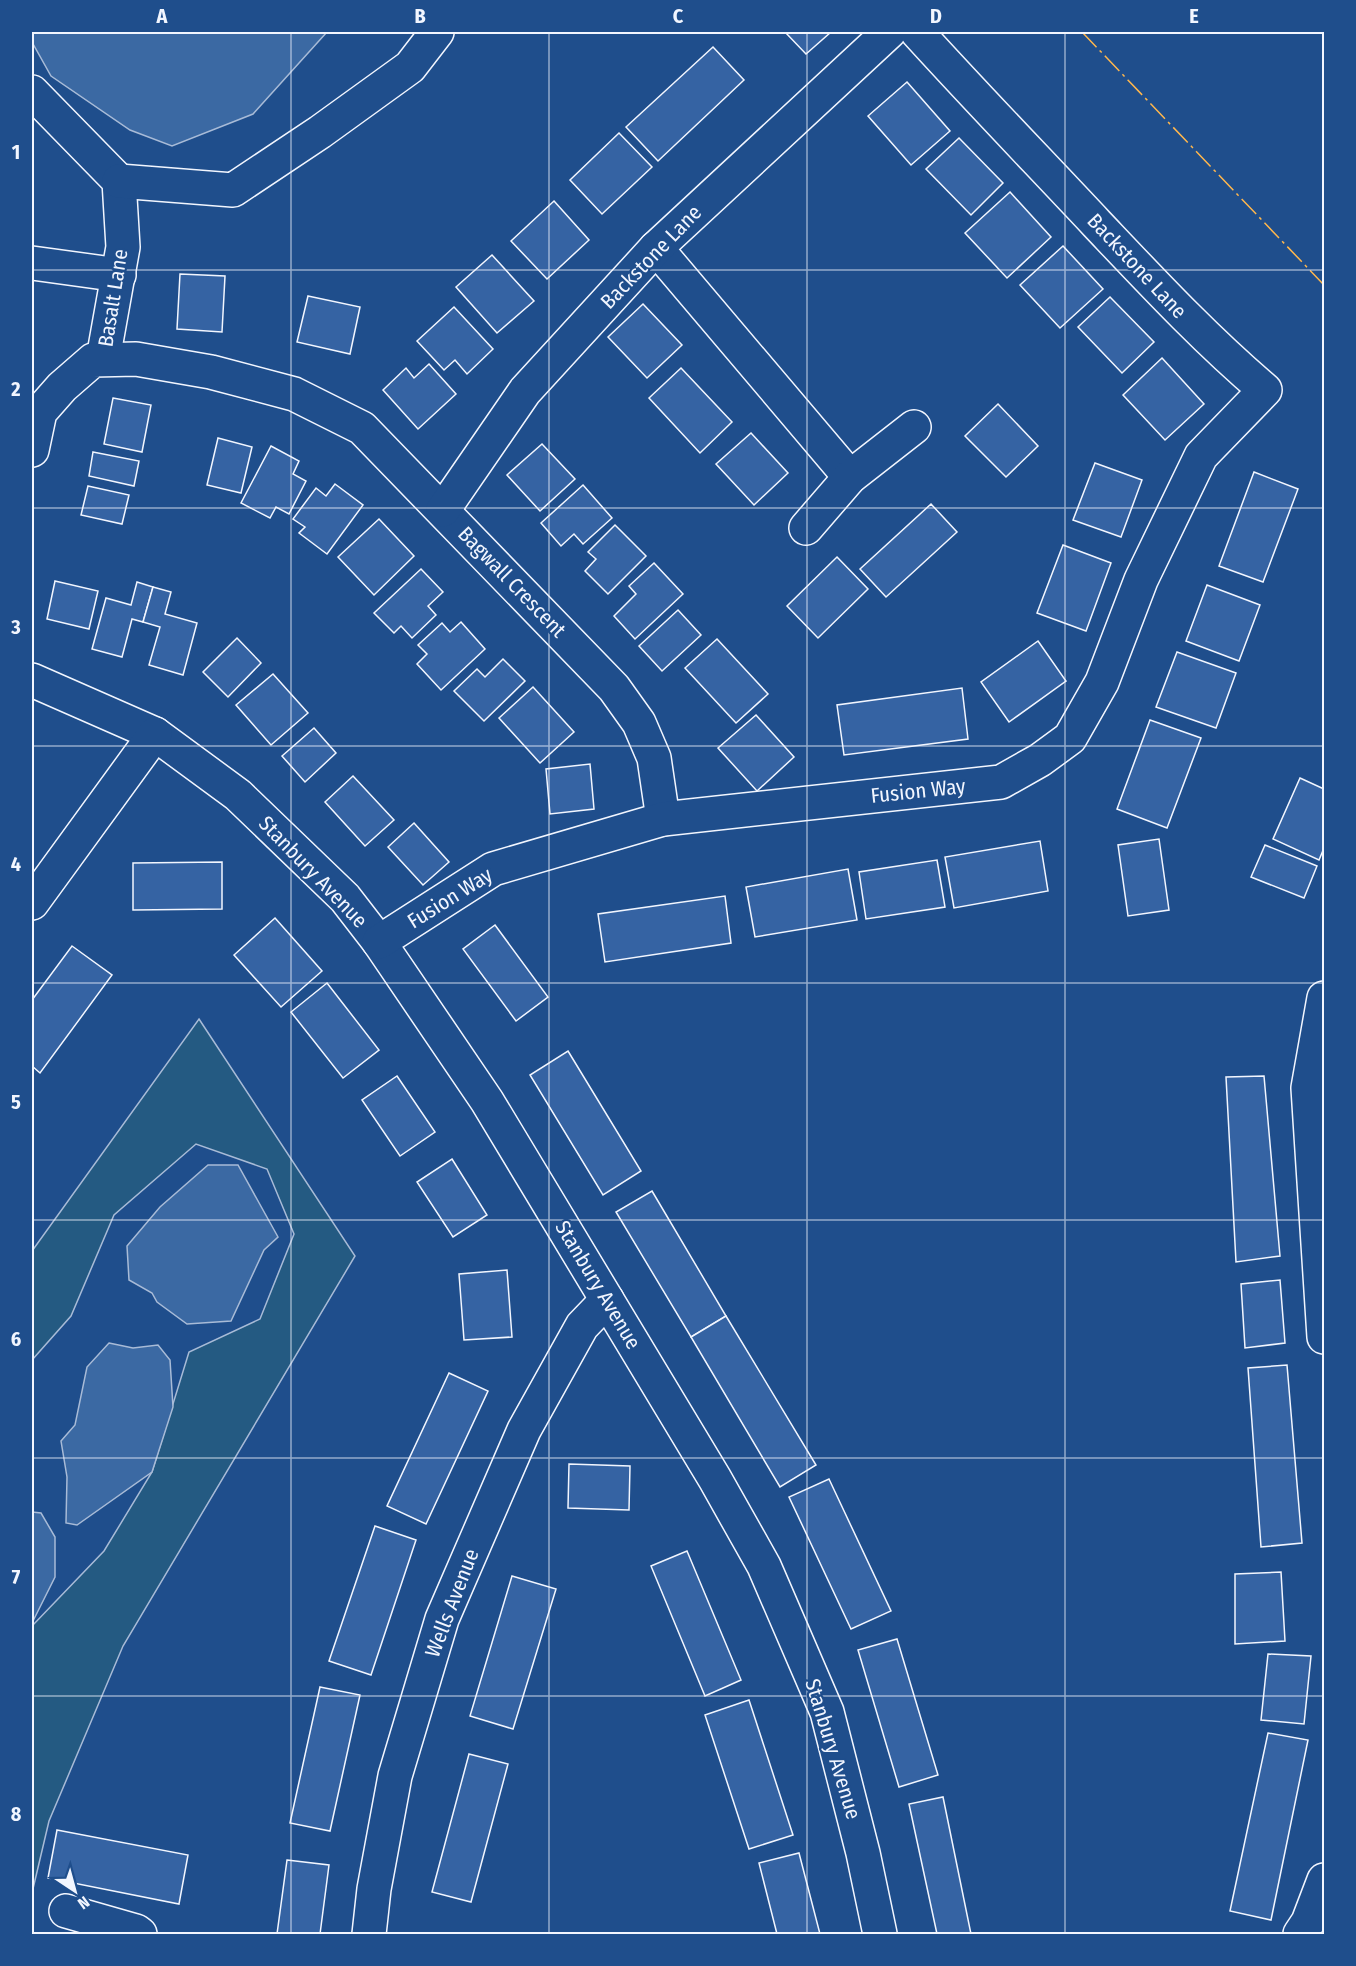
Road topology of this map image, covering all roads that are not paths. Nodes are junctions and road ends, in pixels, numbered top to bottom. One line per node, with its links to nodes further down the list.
1 (437, 32): 5 (street)
2 (889, 32): 6 (street, Backstone Lane)
3 (917, 32): 10 (street, Backstone Lane)
4 (32, 92): 5 (street)
5 (119, 181): 8 (street, Basalt Lane)
6 (656, 248): 13 (street); 14 (street, Backstone Lane)
7 (32, 263): 8 (street)
8 (118, 275): 9 (street, Basalt Lane)
9 (104, 359): 12 (street); 14 (street, Bagwall Crescent)
10 (1265, 390): 18 (street, Fusion Way)
11 (914, 427): 13 (street)
12 (32, 450)
13 (850, 477): 15 (street)
14 (443, 510): 18 (street, Bagwall Crescent)
15 (806, 528)
16 (32, 680): 17 (street, Stanbury Avenue)
17 (155, 734): 19 (street); 20 (street, Stanbury Avenue)
18 (663, 819): 20 (street, Fusion Way)
19 (32, 903)
20 (380, 942): 22 (street, Stanbury Avenue)
21 (1324, 998): 23 (street)
22 (607, 1300): 27 (street, Wells Avenue); 28 (street, Stanbury Avenue)
23 (1324, 1336)
24 (1324, 1880): 29 (street)
25 (66, 1911): 26 (street)
26 (140, 1935)
27 (369, 1935)
28 (880, 1935)
29 (1300, 1935)

